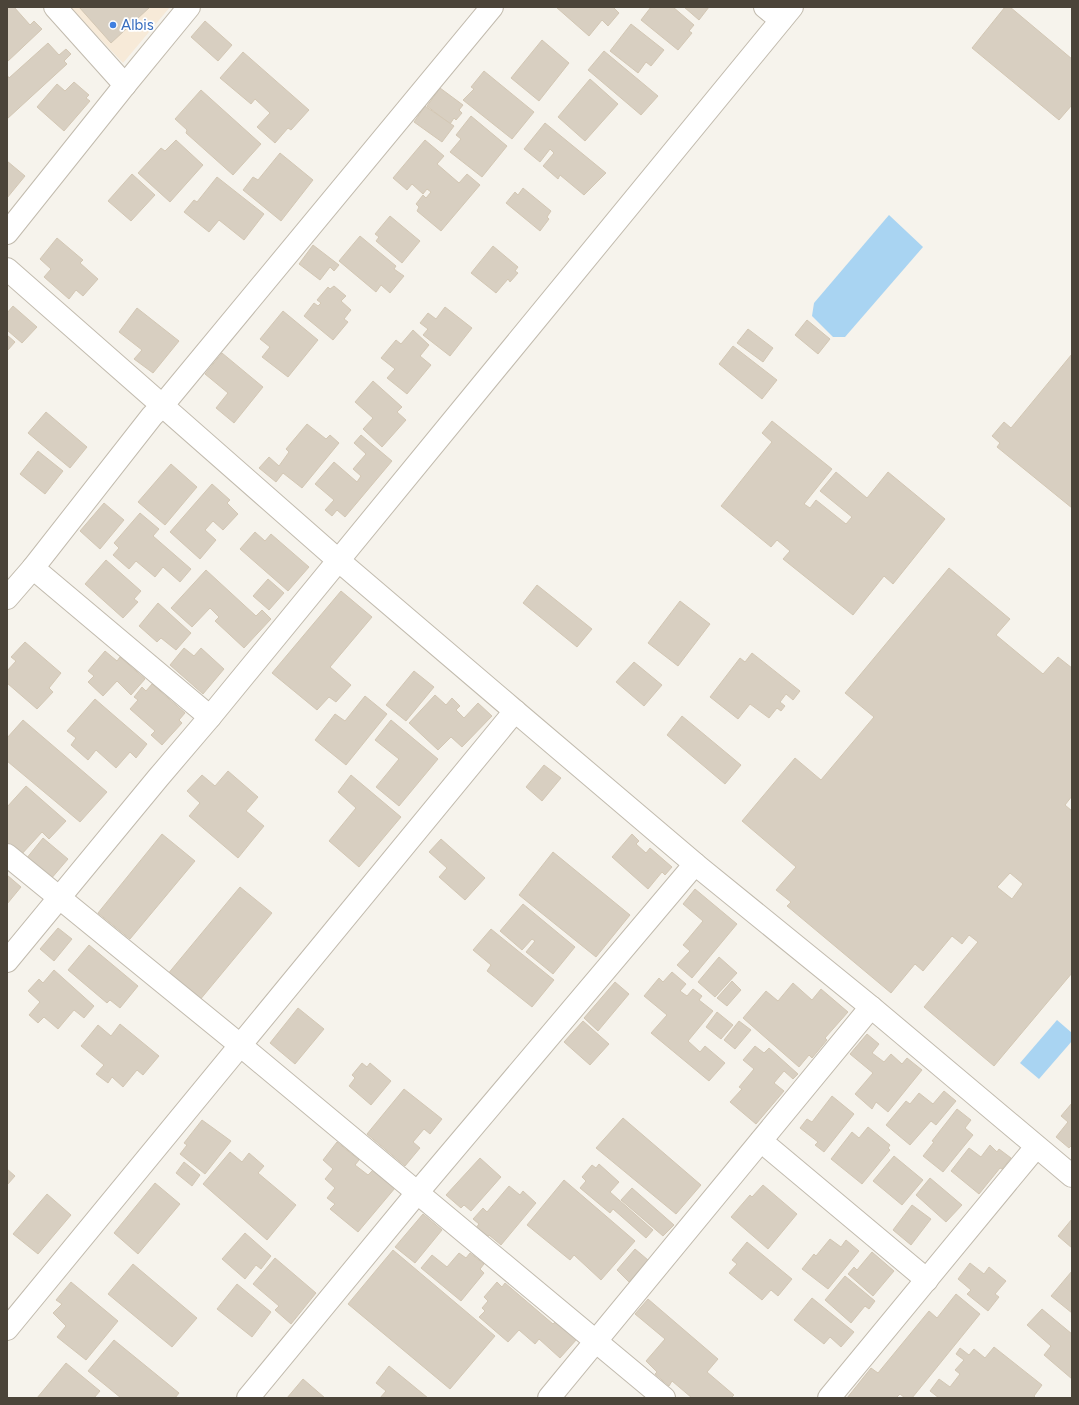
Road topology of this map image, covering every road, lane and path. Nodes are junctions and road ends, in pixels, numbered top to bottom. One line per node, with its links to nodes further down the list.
1 (55, 7): 5 (street)
2 (189, 7): 5 (street)
3 (492, 7): 8 (street)
4 (780, 11): 9 (street)
5 (125, 85): 6 (street)
6 (7, 233)
7 (7, 269): 8 (street)
8 (162, 406): 9 (street); 10 (street)
9 (338, 560): 12 (street); 13 (street)
10 (33, 568): 11 (street); 13 (street)
11 (7, 598)
12 (515, 711): 15 (street); 19 (street)
13 (210, 717): 16 (street)
14 (7, 854): 16 (street)
15 (695, 864): 18 (street); 23 (street)
16 (60, 898): 17 (street); 19 (street)
17 (7, 961)
18 (871, 1007): 20 (street); 21 (street)
19 (240, 1045): 23 (street); 25 (street)
20 (761, 1141): 24 (street); 26 (street)
21 (1036, 1147): 22 (street); 24 (street)
22 (1072, 1176)
23 (417, 1193): 26 (street); 27 (street)
24 (927, 1280): 30 (street)
25 (7, 1329)
26 (596, 1341): 28 (street); 29 (street)
27 (248, 1398)
28 (549, 1398)
29 (664, 1398)
30 (829, 1398)

